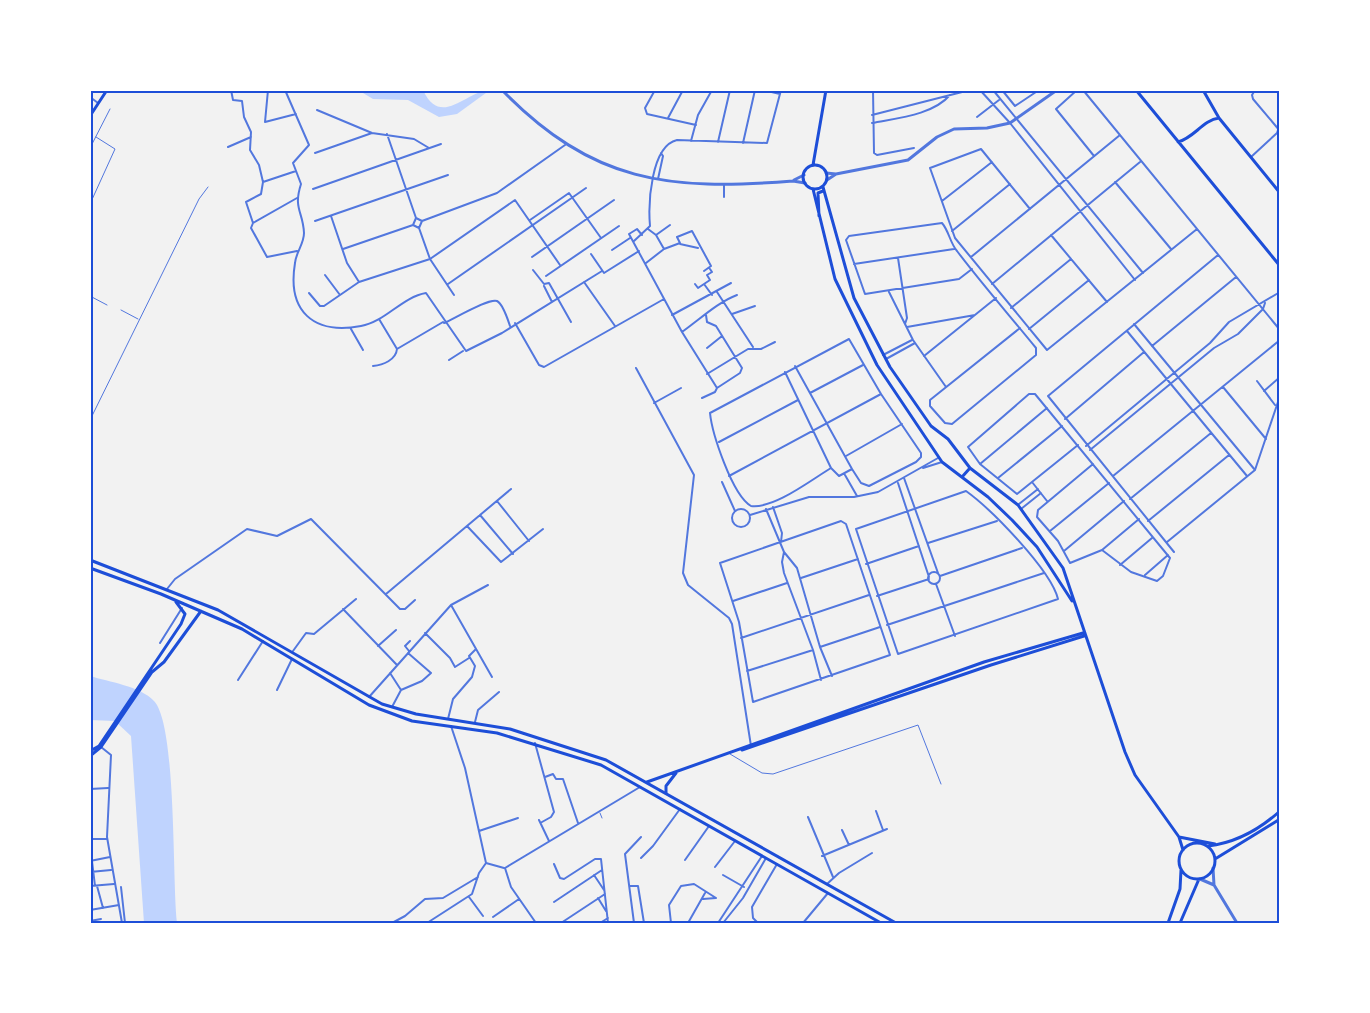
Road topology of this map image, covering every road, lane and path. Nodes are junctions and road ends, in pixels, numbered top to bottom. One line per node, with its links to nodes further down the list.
1 (107, 90): 29 (main road)
2 (231, 90): 51 (street)
3 (267, 90): 34 (street)
4 (285, 90): 34 (street)
5 (502, 90): 58 (street)
6 (655, 90): 38 (street)
7 (683, 90): 38 (street)
8 (712, 90): 45 (street)
9 (730, 90): 54 (street)
10 (755, 90): 56 (street)
11 (763, 90): 25 (street)
12 (826, 90): 65 (main road)
13 (873, 90): 35 (street)
14 (970, 90): 26 (street)
15 (980, 90): 30 (street)
16 (993, 90): 28 (street)
17 (1002, 90): 18 (street)
18 (1039, 90)
19 (1057, 90): 40 (street)
20 (1077, 90): 66 (street)
21 (1083, 90): 49 (street)
22 (1136, 90): 55 (main road)
23 (1203, 90): 31 (main road)
24 (1255, 90): 46 (street)
25 (780, 92): 56 (street)
26 (950, 95): 35 (street); 42 (street)
27 (90, 97): 29 (street)
28 (999, 100): 30 (street); 40 (street)
29 (98, 103): 36 (main road)
30 (994, 104): 37 (street); 43 (street)
31 (1213, 108): 39 (main road); 41 (main road)
32 (110, 109): 50 (lane)
33 (317, 110): 47 (street)
34 (296, 114): 73 (street)
35 (872, 115): 42 (street)
36 (90, 116)
37 (977, 117)
38 (668, 118): 45 (street)
39 (1219, 118): 41 (main road); 67 (main road)
40 (1015, 120): 43 (street); 79 (street)
41 (1210, 120): 52 (main road)
42 (872, 123): 62 (street)
43 (1010, 123): 75 (street); 87 (street)
44 (1280, 124): 46 (street)
45 (696, 125): 53 (street)
46 (1278, 131): 67 (street)
47 (372, 133): 48 (street); 64 (street)
48 (387, 134): 61 (street); 68 (street)
49 (1120, 135): 66 (street); 69 (street)
50 (96, 136): 60 (lane); 103 (lane)
51 (251, 137): 59 (street); 83 (street)
52 (1186, 140): 55 (main road); 63 (main road)
53 (691, 141): 54 (street); 78 (street)
54 (718, 142): 56 (street)
55 (1178, 142): 63 (main road)
56 (743, 143)
57 (441, 144): 61 (street)
58 (565, 145): 78 (street); 113 (street)
59 (228, 147)
60 (90, 148)
61 (429, 148): 68 (street)
62 (914, 148)
63 (1183, 148): 149 (main road)
64 (315, 153)
65 (816, 156): 71 (main road); 72 (main road)
66 (1094, 156): 79 (street)
67 (1251, 157): 95 (main road)
68 (396, 160): 91 (street); 93 (street)
69 (1141, 161): 82 (street); 121 (street)
70 (992, 162): 85 (street); 96 (street); 97 (street)
71 (813, 165): 72 (main road); 77 (main road)
72 (821, 166): 74 (main road)
73 (296, 171): 83 (street); 100 (street)
74 (826, 172): 75 (street); 80 (main road)
75 (836, 174): 80 (street)
76 (448, 175): 93 (street)
77 (804, 175): 81 (street); 84 (main road)
78 (656, 179): 86 (street); 120 (street)
79 (1065, 179): 87 (street); 104 (street)
80 (827, 180): 88 (main road)
81 (793, 181): 84 (street); 86 (street)
82 (1115, 182): 104 (street); 136 (street)
83 (263, 183): 114 (street)
84 (805, 183): 92 (main road)
85 (1010, 184): 105 (street); 122 (street)
86 (724, 185): 99 (street)
87 (1058, 185): 105 (street); 106 (street)
88 (823, 186): 92 (main road); 94 (main road)
89 (208, 187): 199 (lane)
90 (586, 188): 98 (street)
91 (313, 189)
92 (813, 189): 110 (main road)
93 (406, 190): 107 (street); 108 (street)
94 (824, 191): 110 (main road); 195 (main road)
95 (1280, 193)
96 (950, 195): 97 (street); 102 (street)
97 (940, 196): 102 (street)
98 (574, 197): 109 (street); 111 (street); 116 (street)
99 (724, 197)
100 (297, 198): 114 (street); 137 (street)
101 (614, 200): 109 (street)
102 (942, 201): 122 (street)
103 (90, 204)
104 (1087, 205): 106 (street); 155 (street)
105 (1030, 209): 142 (street)
106 (1079, 211): 125 (street); 159 (street)
107 (331, 216): 112 (street); 131 (street)
108 (416, 218): 113 (street); 115 (street)
109 (588, 218): 126 (street); 130 (street)
110 (819, 218): 198 (main road)
111 (530, 220): 116 (street); 143 (street)
112 (315, 221)
113 (422, 221): 119 (street)
114 (254, 223): 137 (street)
115 (413, 225): 119 (street); 131 (street)
116 (533, 225): 130 (street); 164 (street)
117 (670, 225): 123 (street)
118 (619, 226): 126 (street)
119 (419, 228): 143 (street)
120 (648, 229): 123 (street); 124 (street)
121 (1197, 229): 136 (street); 140 (street)
122 (952, 231): 142 (street)
123 (656, 234): 132 (street)
124 (642, 235): 127 (street); 128 (street)
125 (1051, 235): 145 (street); 168 (street)
126 (601, 237): 148 (street)
127 (631, 238): 128 (street); 134 (street)
128 (634, 241): 138 (street)
129 (680, 243): 132 (street); 135 (street); 135 (street)
130 (547, 246): 141 (street); 148 (street)
131 (343, 249): 161 (street)
132 (663, 249): 146 (street)
133 (955, 249): 144 (street); 147 (street); 151 (street)
134 (612, 250)
135 (700, 250): 150 (street)
136 (1171, 250): 155 (street)
137 (297, 251): 207 (street)
138 (639, 251): 146 (street); 153 (street)
139 (591, 254): 153 (street)
140 (1218, 255): 158 (street); 203 (street)
141 (532, 257)
142 (970, 257): 168 (street)
143 (430, 258): 161 (street); 164 (street)
144 (898, 258): 147 (street); 169 (street)
145 (1071, 259): 160 (street); 189 (street)
146 (645, 264): 179 (street)
147 (854, 264): 170 (street)
148 (560, 265): 157 (street)
149 (1280, 266)
150 (709, 268): 154 (street); 167 (street)
151 (972, 269): 169 (street); 180 (street)
152 (533, 270): 165 (street)
153 (602, 271): 162 (street)
154 (704, 271)
155 (1143, 273): 159 (street)
156 (325, 275): 174 (street)
157 (546, 276)
158 (1236, 277): 187 (street); 219 (street)
159 (1135, 279): 184 (street)
160 (1089, 280): 184 (street); 209 (street)
161 (359, 282): 174 (street)
162 (584, 282): 181 (street); 205 (street)
163 (731, 283): 171 (street)
164 (448, 284): 175 (street)
165 (544, 284): 181 (street); 183 (street)
166 (695, 284): 167 (street)
167 (704, 284): 176 (street)
168 (992, 284): 189 (street)
169 (903, 289): 170 (street); 206 (street)
170 (888, 291): 206 (street)
171 (717, 292): 176 (street); 182 (street)
172 (1280, 292): 185 (street)
173 (309, 294): 174 (street)
174 (340, 295)
175 (454, 295)
176 (712, 295): 193 (street)
177 (737, 295): 182 (street)
178 (90, 296): 186 (lane)
179 (664, 298): 193 (street); 205 (street)
180 (996, 298): 196 (street); 208 (street)
181 (558, 299): 183 (street); 201 (street)
182 (723, 301): 192 (street); 194 (street)
183 (552, 302): 202 (street)
184 (1107, 303): 209 (street)
185 (1265, 303): 187 (street); 190 (street)
186 (107, 304)
187 (1259, 304): 190 (street); 217 (street)
188 (755, 306): 192 (street)
189 (1011, 308): 209 (street)
190 (1263, 309): 211 (street); 222 (street)
191 (121, 310): 199 (lane)
192 (732, 314): 220 (street)
193 (672, 315): 212 (street)
194 (706, 315): 212 (street); 213 (street)
195 (861, 315): 198 (main road); 227 (main road)
196 (975, 315): 206 (street); 229 (street)
197 (379, 319): 200 (street); 207 (street); 223 (street)
198 (853, 319): 267 (main road)
199 (139, 320): 260 (lane)
200 (444, 322): 204 (street); 223 (street); 225 (street)
201 (571, 322)
202 (515, 323): 204 (street); 205 (street)
203 (1134, 324): 210 (street); 219 (street)
204 (510, 326): 225 (street)
205 (615, 326)
206 (906, 326): 214 (street)
207 (351, 327): 224 (street)
208 (1020, 328): 244 (street); 244 (street)
209 (1029, 330)
210 (1127, 330): 226 (street); 259 (street)
211 (1280, 330)
212 (682, 332): 238 (street)
213 (722, 336): 221 (street); 228 (street)
214 (913, 339): 218 (street); 227 (street)
215 (1280, 340): 245 (street)
216 (775, 342): 220 (street)
217 (1210, 343): 222 (street); 237 (street)
218 (915, 344): 229 (street); 230 (street)
219 (1152, 346): 237 (street)
220 (753, 347): 228 (street)
221 (706, 348)
222 (1214, 348): 239 (street)
223 (397, 349): 233 (street)
224 (363, 350)
225 (463, 351): 231 (street)
226 (1144, 352): 241 (street); 259 (street)
227 (883, 355): 230 (main road)
228 (734, 356): 238 (street); 247 (street)
229 (924, 356): 244 (street)
230 (885, 359): 263 (main road)
231 (449, 360)
232 (863, 365): 234 (street); 249 (street); 250 (street)
233 (373, 366)
234 (795, 366): 236 (street); 249 (street)
235 (636, 368): 254 (street)
236 (785, 372): 253 (street); 269 (street)
237 (1174, 373): 239 (street); 241 (street)
238 (707, 374): 247 (street)
239 (1178, 377): 243 (street); 255 (street)
240 (1280, 377): 248 (street)
241 (1167, 379): 243 (street); 271 (street)
242 (1257, 381): 248 (street)
243 (1170, 384): 258 (street); 272 (street)
244 (946, 387)
245 (1222, 387): 255 (street); 268 (street)
246 (681, 388): 254 (street)
247 (717, 388): 252 (street)
248 (1264, 391): 256 (street)
249 (809, 393): 261 (street)
250 (881, 394): 261 (street); 262 (street)
251 (1280, 396): 256 (street)
252 (702, 398)
253 (799, 399): 265 (street); 269 (street)
254 (654, 403): 399 (street)
255 (1201, 404): 258 (street); 283 (street)
256 (1276, 406): 268 (street)
257 (1047, 408): 264 (street); 277 (street); 277 (street)
258 (1193, 411): 266 (street); 288 (street)
259 (1065, 419): 271 (street)
260 (90, 420)
261 (826, 424): 265 (street); 274 (street)
262 (902, 424): 274 (street); 282 (street)
263 (931, 426): 267 (main road); 281 (main road)
264 (1062, 426): 270 (street); 290 (street)
265 (815, 430): 279 (street); 285 (street)
266 (1211, 433): 273 (street); 299 (street)
267 (924, 434): 275 (main road)
268 (1266, 439): 283 (street)
269 (719, 442): 285 (street)
270 (1078, 446): 278 (street); 293 (street)
271 (1086, 446): 272 (street)
272 (1090, 450): 288 (street)
273 (1229, 455): 286 (street); 314 (street)
274 (846, 456): 282 (street)
275 (939, 458): 276 (main road); 280 (street)
276 (942, 462): 280 (street); 287 (main road)
277 (980, 464): 290 (street)
278 (1093, 464): 294 (street); 301 (street)
279 (831, 468): 284 (street); 285 (street)
280 (923, 468): 289 (street)
281 (970, 468): 287 (main road); 303 (main road)
282 (852, 469): 284 (street)
283 (1255, 470): 286 (street)
284 (845, 475): 298 (street)
285 (729, 476)
286 (1247, 476): 322 (street)
287 (962, 477): 353 (main road)
288 (1112, 477): 299 (street)
289 (904, 478): 292 (street); 305 (street)
290 (998, 478): 293 (street)
291 (722, 482): 309 (street)
292 (898, 482): 298 (street); 307 (street)
293 (1032, 482): 296 (street)
294 (1109, 483): 302 (street); 317 (street)
295 (511, 489): 300 (street)
296 (1038, 489): 297 (street); 303 (street)
297 (1041, 493): 301 (street); 308 (street)
298 (857, 496): 304 (street)
299 (1130, 499): 314 (street)
300 (497, 501): 311 (street); 319 (street)
301 (1048, 501): 317 (street)
302 (1124, 501): 312 (street); 325 (street)
303 (1018, 505): 308 (main road)
304 (773, 507): 306 (street); 320 (street)
305 (915, 507): 307 (street); 313 (street); 321 (street)
306 (766, 509): 310 (street); 320 (street)
307 (907, 509): 323 (street); 333 (street)
308 (1021, 509): 353 (main road)
309 (735, 511): 310 (street); 310 (street)
310 (750, 514)
311 (480, 515): 315 (street); 329 (street)
312 (1139, 519): 318 (street); 326 (street)
313 (998, 520): 321 (street); 324 (street)
314 (1148, 521): 322 (street)
315 (467, 526): 329 (street); 345 (street)
316 (543, 530): 319 (street)
317 (1050, 531): 325 (street)
318 (1153, 537): 330 (street); 334 (street)
319 (529, 541): 329 (street)
320 (781, 542): 327 (street); 331 (street); 351 (street)
321 (928, 543): 337 (street)
322 (1166, 543): 328 (street)
323 (919, 546): 333 (street); 340 (street)
324 (1024, 548): 336 (street); 337 (street)
325 (1064, 550): 326 (street)
326 (1102, 550): 334 (street)
327 (784, 552): 339 (street); 341 (street)
328 (1173, 552)
329 (513, 554)
330 (1168, 555): 338 (street); 338 (street)
331 (858, 559): 339 (street); 346 (street)
332 (90, 560): 344 (main road)
333 (866, 564): 347 (street)
334 (1120, 565): 338 (street)
335 (90, 568): 350 (main road)
336 (1044, 573): 355 (street); 366 (street)
337 (939, 575): 340 (street); 342 (street)
338 (1144, 576)
339 (801, 578): 359 (street)
340 (929, 578): 342 (street); 347 (street)
341 (787, 582): 351 (street); 360 (street)
342 (936, 584): 355 (street)
343 (488, 585): 354 (street)
344 (167, 589): 345 (street); 352 (main road)
345 (386, 594): 349 (street)
346 (870, 595): 359 (street); 362 (street)
347 (877, 596): 361 (street)
348 (356, 599): 357 (street)
349 (415, 600)
350 (175, 601): 356 (main road); 358 (main road)
351 (732, 601): 367 (street)
352 (198, 602): 358 (main road); 375 (main road)
353 (1073, 603): 365 (main road)
354 (451, 605): 364 (street); 373 (street)
355 (944, 607): 361 (street); 366 (street)
356 (182, 608): 370 (street); 380 (main road)
357 (343, 609): 371 (street); 375 (street)
358 (201, 611): 368 (main road); 380 (main road)
359 (810, 615): 360 (street); 372 (street)
360 (800, 618): 367 (street); 374 (street)
361 (886, 626): 366 (street)
362 (880, 627): 372 (street); 383 (street)
363 (396, 630): 371 (street)
364 (425, 633): 376 (street); 377 (street)
365 (1084, 634): 399 (main road); 424 (main road)
366 (955, 636)
367 (741, 638): 381 (street)
368 (263, 641): 378 (main road); 385 (street)
369 (410, 641): 376 (street)
370 (160, 643)
371 (378, 646): 379 (street)
372 (820, 647): 383 (street)
373 (476, 649): 377 (street); 384 (street)
374 (813, 650): 381 (street); 386 (street)
375 (293, 651): 390 (main road)
376 (409, 652): 379 (street); 388 (street)
377 (469, 657): 392 (street)
378 (292, 659): 387 (street); 394 (main road)
379 (397, 665): 382 (street)
380 (151, 671): 398 (main road)
381 (746, 671): 386 (street)
382 (390, 673): 388 (street); 390 (street)
383 (832, 676): 386 (street)
384 (492, 677)
385 (238, 680)
386 (820, 680)
387 (277, 690)
388 (400, 690): 391 (street)
389 (499, 692): 393 (street)
390 (369, 697): 391 (main road)
391 (392, 707): 392 (main road)
392 (448, 719): 393 (main road)
393 (475, 722): 395 (main road)
394 (451, 726): 396 (main road); 422 (street)
395 (530, 735): 396 (main road); 405 (main road)
396 (528, 741): 397 (main road)
397 (535, 743): 404 (street); 407 (main road)
398 (102, 744): 400 (main road); 402 (main road); 408 (street)
399 (751, 747): 401 (main road)
400 (90, 751)
401 (730, 754): 403 (main road); 406 (lane)
402 (90, 756)
403 (677, 772): 405 (main road); 410 (main road)
404 (545, 777): 419 (street); 427 (street)
405 (647, 782): 410 (main road)
406 (941, 784)
407 (640, 787): 411 (main road); 412 (street)
408 (109, 788): 409 (street); 426 (street)
409 (90, 789)
410 (666, 794): 459 (main road)
411 (680, 809): 420 (main road); 437 (street)
412 (599, 811): 417 (lane); 419 (street)
413 (876, 811): 429 (street)
414 (1280, 811): 430 (main road)
415 (808, 817): 434 (street)
416 (518, 818): 422 (street)
417 (602, 818)
418 (1280, 819): 439 (main road)
419 (578, 823): 427 (street)
420 (709, 826): 428 (main road); 438 (street)
421 (842, 830): 429 (street)
422 (479, 831): 441 (street)
423 (641, 837): 464 (street)
424 (1179, 837): 430 (main road); 432 (main road)
425 (90, 838): 426 (street)
426 (107, 839): 435 (street)
427 (549, 841): 446 (street)
428 (735, 841): 436 (main road); 445 (street)
429 (849, 845): 434 (street)
430 (1218, 845): 431 (main road)
431 (1206, 846): 432 (main road); 439 (main road)
432 (1183, 850): 451 (main road)
433 (873, 853): 456 (street)
434 (822, 856): 456 (street)
435 (110, 857): 440 (street); 449 (street)
436 (764, 857): 443 (main road); 444 (street); 447 (street)
437 (641, 858)
438 (685, 860)
439 (1214, 860): 448 (main road)
440 (91, 861): 452 (street)
441 (486, 863): 446 (street); 455 (street)
442 (554, 864): 450 (street)
443 (777, 864): 468 (main road); 499 (street)
444 (756, 866): 447 (street); 465 (street)
445 (715, 867)
446 (505, 868): 471 (street)
447 (759, 868): 476 (street)
448 (1213, 868): 457 (main road); 460 (street)
449 (112, 870): 452 (street); 458 (street)
450 (602, 870): 453 (street); 466 (street)
451 (1181, 870): 457 (main road); 502 (main road)
452 (92, 872): 462 (street)
453 (594, 875): 466 (street); 474 (street)
454 (723, 875): 465 (street)
455 (478, 877): 469 (street); 486 (street)
456 (833, 877): 459 (street)
457 (1200, 879): 460 (street); 503 (main road)
458 (114, 884): 462 (street); 475 (street)
459 (827, 884): 501 (main road)
460 (1214, 885): 504 (street)
461 (90, 886): 462 (street)
462 (96, 886): 477 (street)
463 (121, 887): 489 (street)
464 (630, 887): 495 (street); 496 (street)
465 (744, 887): 473 (street)
466 (605, 892): 470 (street); 479 (street)
467 (705, 893): 472 (street); 472 (street); 497 (street)
468 (828, 893): 488 (main road); 500 (street)
469 (469, 897): 480 (street); 490 (street)
470 (598, 898): 479 (street); 492 (street)
471 (519, 899): 481 (street); 491 (street)
472 (703, 899): 498 (street)
473 (734, 901): 476 (street); 485 (street)
474 (554, 902)
475 (119, 905): 477 (street); 489 (street)
476 (737, 905): 487 (street)
477 (103, 908): 478 (street)
478 (90, 910)
479 (607, 912): 482 (street)
480 (483, 916)
481 (493, 917)
482 (608, 918): 493 (street); 494 (street)
483 (101, 919): 484 (street)
484 (90, 921)
485 (719, 921): 487 (street)
486 (393, 922)
487 (724, 922)
488 (878, 922)
489 (124, 923)
490 (427, 923)
491 (536, 923)
492 (561, 923)
493 (600, 923)
494 (608, 923)
495 (634, 923)
496 (644, 923)
497 (671, 923)
498 (688, 923)
499 (756, 923)
500 (803, 923)
501 (896, 923)
502 (1168, 923)
503 (1180, 923)
504 (1237, 923)

